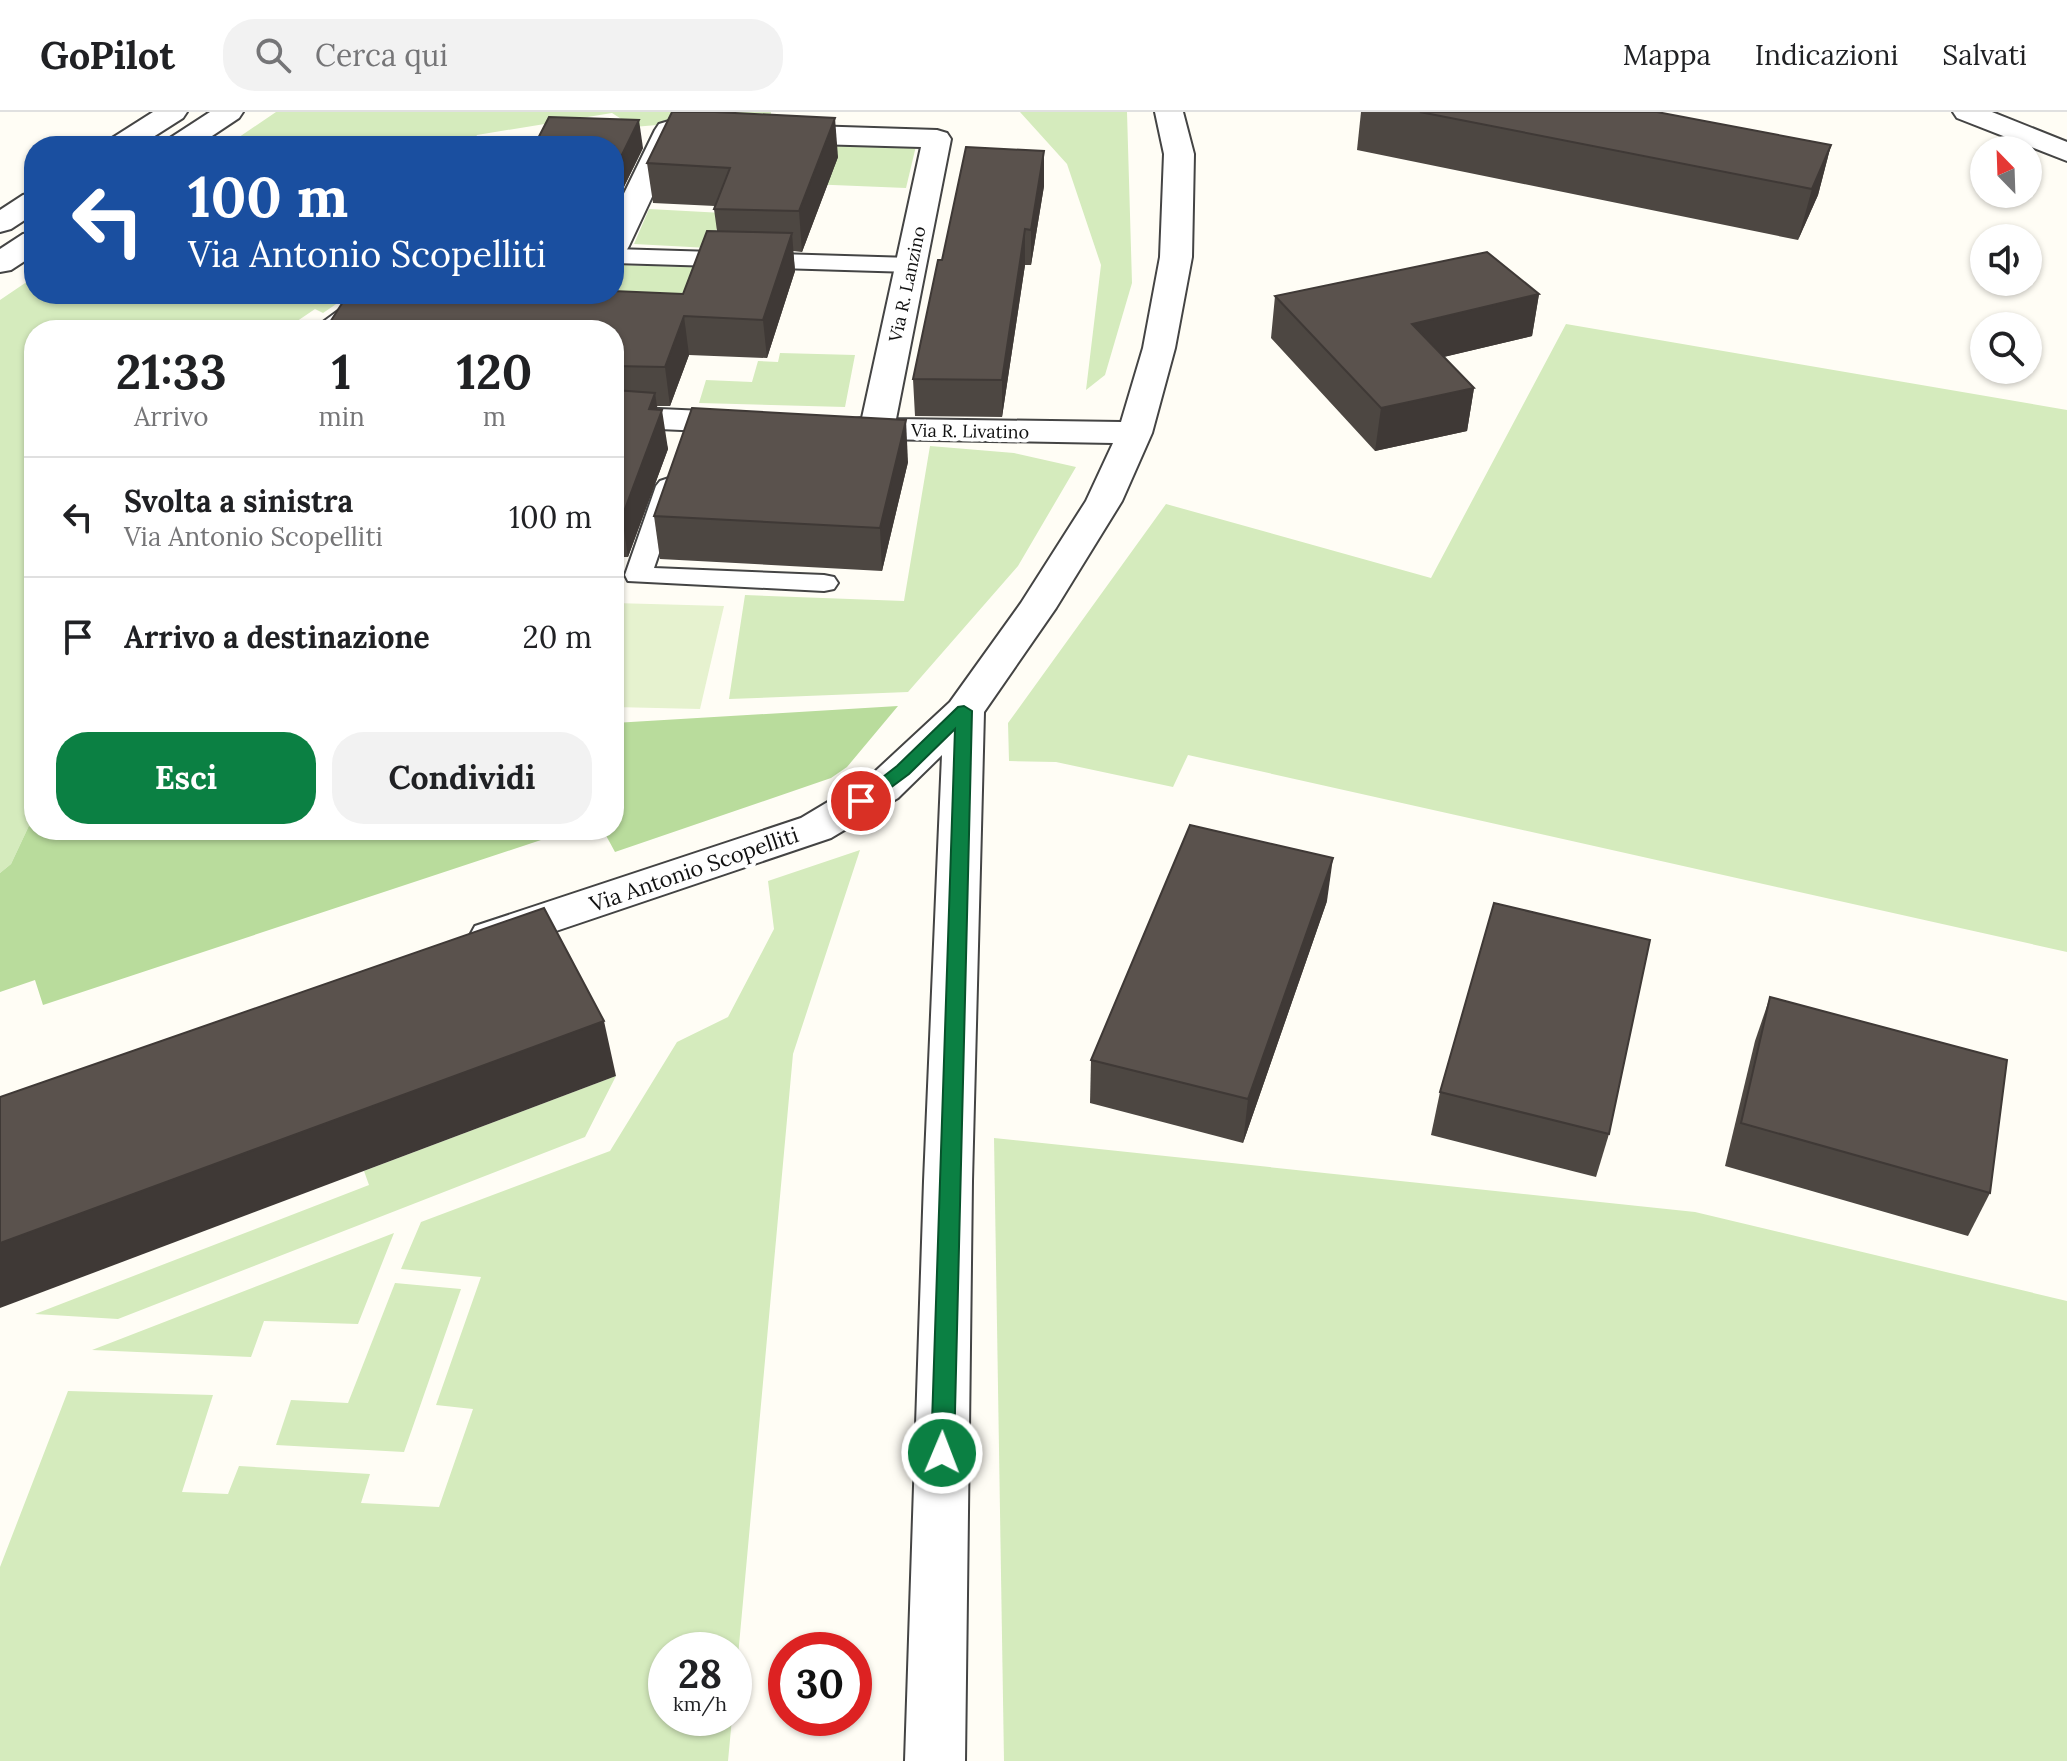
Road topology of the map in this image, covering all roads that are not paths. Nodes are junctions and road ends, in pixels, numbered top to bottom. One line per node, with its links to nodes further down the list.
1 (173, 112): 8 (street)
2 (229, 112): 9 (street)
3 (1169, 112): 22 (street, Via Antonio Scopelliti)
4 (1967, 112): 10 (street)
5 (790, 123): 7 (street); 17 (street, Via R. Lanzino)
6 (713, 131): 13 (street)
7 (756, 133)
8 (135, 136)
9 (192, 136)
10 (2067, 152)
11 (24, 207): 12 (street)
12 (0, 223)
13 (624, 225)
14 (24, 247): 16 (street)
15 (624, 256): 17 (lane)
16 (0, 263)
17 (911, 265): 21 (street, Via R. Lanzino)
18 (362, 304): 19 (lane)
19 (338, 320)
20 (624, 421): 23 (street, Via R. Livatino)
21 (877, 429): 22 (street, Via R. Livatino); 23 (street, Via R. Livatino)
22 (1135, 433): 25 (street, Via Antonio Scopelliti)
23 (684, 444): 24 (lane)
24 (824, 583)
25 (964, 711): 26 (street, Via Antonio Scopelliti); 27 (street)
26 (453, 950)
27 (935, 1761)

